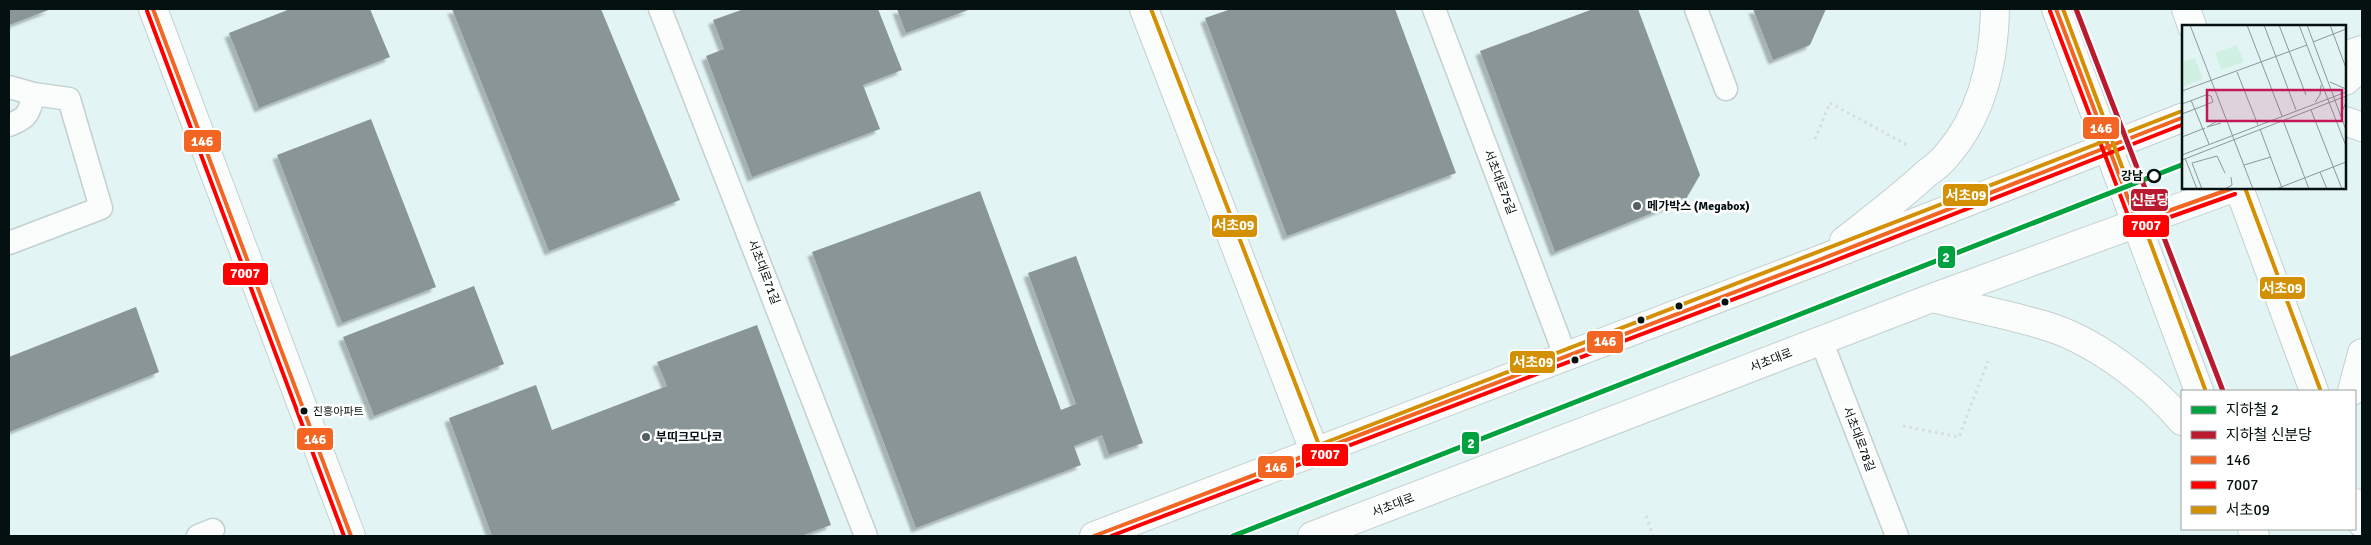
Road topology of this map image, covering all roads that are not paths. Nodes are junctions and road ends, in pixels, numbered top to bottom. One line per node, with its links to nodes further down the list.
1 (153, 9): 41 (main road)
2 (660, 9): 42 (lane, 서초대로71길)
3 (1144, 9): 37 (main road)
4 (1434, 9): 32 (lane, 서초대로75길)
5 (1696, 9): 15 (lane)
6 (1995, 9): 28 (main road)
7 (2056, 9): 23 (main road)
8 (2186, 9): 9 (main road)
9 (2192, 25)
10 (2362, 50): 11 (main road)
11 (2346, 56)
12 (2362, 71): 13 (main road)
13 (2346, 81)
14 (9, 87): 16 (lane)
15 (1726, 89)
16 (34, 94): 19 (lane); 27 (lane)
17 (2182, 118): 23 (main road)
18 (2346, 121): 20 (main road)
19 (9, 125)
20 (2362, 127)
21 (2362, 137): 22 (main road)
22 (2346, 144)
23 (2107, 146): 26 (main road); 28 (main road)
24 (2229, 189): 26 (main road, 서초대로)
25 (2239, 189): 34 (main road)
26 (2137, 222): 29 (main road, 서초대로); 33 (main road)
27 (9, 243)
28 (1819, 260): 32 (main road)
29 (1932, 298): 30 (main road, 서초대로); 36 (main road)
30 (1821, 340): 40 (main road, 서초대로); 44 (lane, 서초대로78길)
31 (2362, 353): 35 (main road)
32 (1565, 355): 37 (main road)
33 (2200, 390)
34 (2314, 390)
35 (2352, 390)
36 (2181, 420)
37 (1315, 453): 43 (main road)
38 (2356, 506): 39 (main road)
39 (2362, 523)
40 (1325, 534)
41 (351, 536)
42 (866, 536)
43 (1094, 536)
44 (1897, 536)

